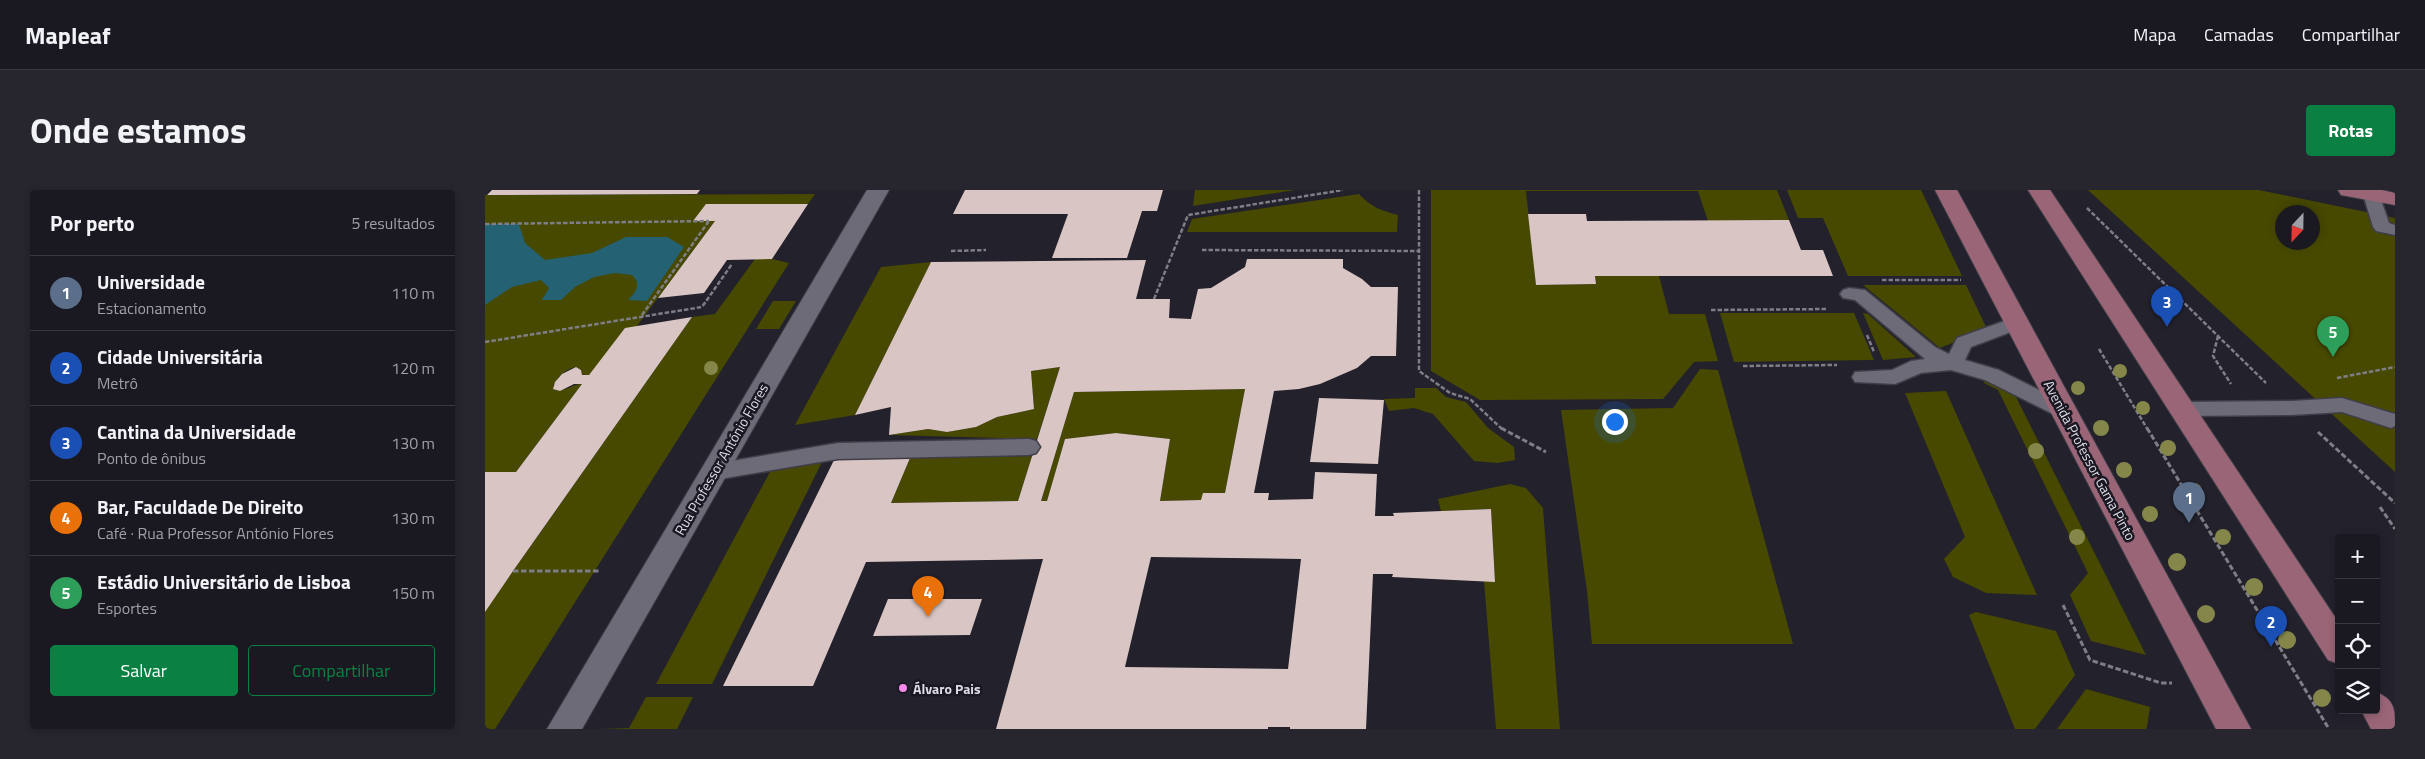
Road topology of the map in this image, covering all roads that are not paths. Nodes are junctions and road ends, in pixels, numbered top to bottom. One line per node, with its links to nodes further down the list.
1 (878, 190): 16 (street, Rua Professor António Flores)
2 (1947, 190): 9 (main road, Avenida Professor Gama Pinto)
3 (2039, 190): 12 (main road)
4 (2349, 190): 5 (main road)
5 (2371, 194): 6 (main road); 7 (lane)
6 (2395, 199)
7 (2395, 230)
8 (1853, 302): 10 (lane)
9 (2017, 323): 10 (lane); 13 (main road, Avenida Professor Gama Pinto)
10 (1953, 364): 11 (lane); 13 (lane)
11 (1862, 377)
12 (2182, 410): 14 (lane); 17 (main road)
13 (2064, 411): 20 (main road, Avenida Professor Gama Pinto)
14 (2391, 420)
15 (1029, 448): 16 (lane)
16 (714, 472): 19 (street, Rua Professor António Flores)
17 (2335, 644)
18 (2380, 714): 21 (main road)
19 (564, 729)
20 (2234, 729)
21 (2390, 729)

